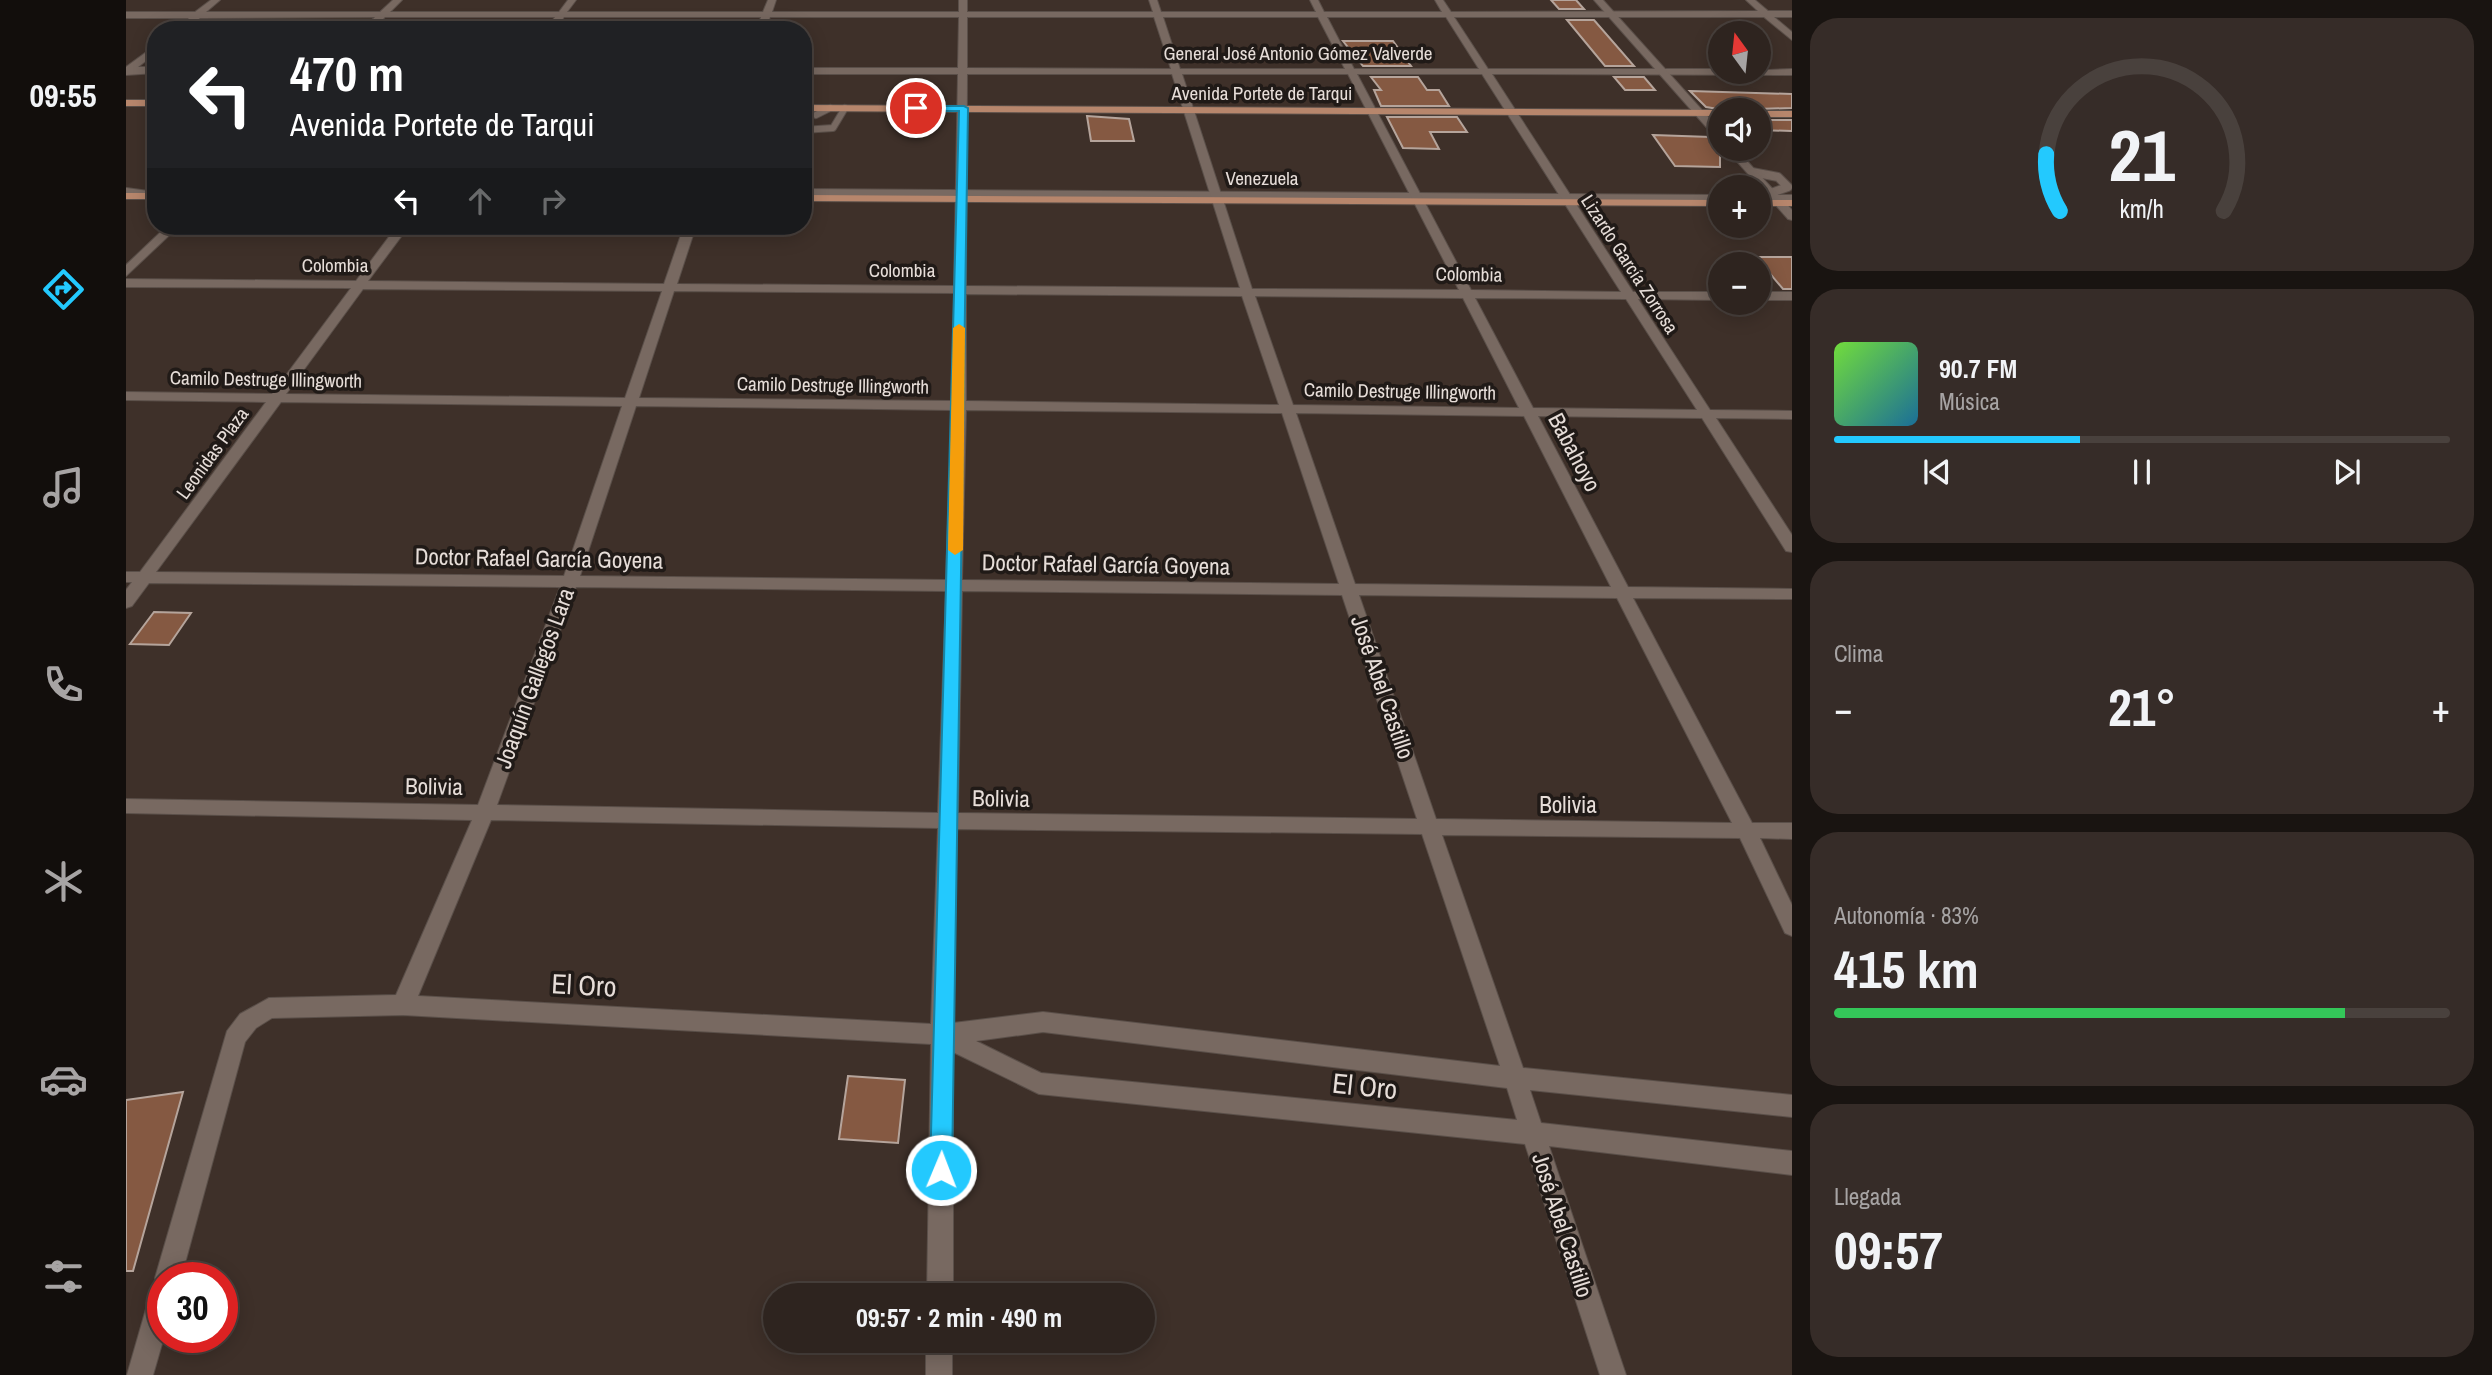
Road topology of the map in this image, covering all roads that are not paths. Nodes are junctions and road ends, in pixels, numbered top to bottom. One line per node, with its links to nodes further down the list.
1 (216, 0): 17 (street)
2 (398, 0): 18 (street)
3 (572, 0): 19 (street)
4 (772, 0): 21 (street)
5 (1153, 0): 20 (street, José Abel Castillo)
6 (1314, 0): 11 (street, Babahoyo)
7 (1439, 0): 12 (street, Lizardo García Zorrosa)
8 (1598, 0): 13 (street)
9 (1750, 0): 14 (street)
10 (962, 8): 20 (street); 21 (street); 31 (street)
11 (1322, 14): 12 (street); 20 (street); 33 (street, Babahoyo)
12 (1447, 14): 13 (street); 34 (street, Lizardo García Zorrosa)
13 (1611, 14): 14 (street); 35 (street)
14 (1765, 14): 15 (street); 26 (street)
15 (1792, 14)
16 (126, 15): 17 (street)
17 (198, 15): 18 (street); 22 (street)
18 (382, 15): 19 (street); 23 (street)
19 (561, 15): 21 (street); 24 (street)
20 (1158, 15): 32 (street, José Abel Castillo)
21 (766, 16): 25 (street)
22 (190, 21)
23 (376, 21)
24 (557, 21)
25 (764, 21)
26 (1792, 37)
27 (147, 55): 29 (street)
28 (147, 70): 29 (street)
29 (127, 71)
30 (812, 71): 31 (street, General José Antonio Gómez Valverde)
31 (965, 71): 32 (street, General José Antonio Gómez Valverde); 42 (street)
32 (1175, 71): 33 (street, General José Antonio Gómez Valverde); 43 (street, José Abel Castillo)
33 (1351, 71): 34 (street, General José Antonio Gómez Valverde); 44 (street, Babahoyo)
34 (1484, 71): 35 (street, General José Antonio Gómez Valverde); 45 (street, Lizardo García Zorrosa)
35 (1663, 72): 36 (street, General José Antonio Gómez Valverde); 46 (street)
36 (1792, 72)
37 (126, 103): 38 (main road)
38 (147, 103)
39 (812, 108): 40 (main road, Avenida Portete de Tarqui)
40 (830, 108): 41 (main road, Avenida Portete de Tarqui); 50 (lane)
41 (845, 108): 42 (main road, Avenida Portete de Tarqui); 52 (lane)
42 (964, 108): 43 (main road, Avenida Portete de Tarqui); 59 (street)
43 (1189, 110): 44 (main road, Avenida Portete de Tarqui); 61 (street, José Abel Castillo)
44 (1372, 111): 45 (main road, Avenida Portete de Tarqui); 62 (street, Babahoyo)
45 (1511, 112): 46 (main road, Avenida Portete de Tarqui); 63 (street, Lizardo García Zorrosa)
46 (1699, 113): 47 (main road, Avenida Portete de Tarqui); 51 (street)
47 (1708, 113)
48 (1771, 114): 49 (main road)
49 (1792, 114)
50 (816, 115)
51 (1708, 123)
52 (812, 129)
53 (1742, 161): 54 (street)
54 (1752, 172): 55 (lane); 64 (street)
55 (1790, 187): 64 (lane); 64 (lane)
56 (812, 193): 59 (lane, Venezuela)
57 (126, 194): 58 (main road)
58 (147, 195)
59 (960, 197): 60 (main road, Venezuela); 61 (main road, Venezuela); 74 (street)
60 (812, 198)
61 (1218, 198): 62 (main road, Venezuela); 75 (street, José Abel Castillo)
62 (1417, 199): 63 (main road, Venezuela); 76 (street, Babahoyo)
63 (1568, 200): 65 (main road, Venezuela); 77 (street, Lizardo García Zorrosa)
64 (1783, 200): 66 (street)
65 (1708, 201)
66 (1792, 217)
67 (164, 235): 70 (street)
68 (396, 235): 72 (street, Leonidas Plaza)
69 (687, 235): 73 (street, Joaquín Gallegos Lara)
70 (126, 272)
71 (126, 283): 72 (street, Colombia)
72 (357, 285): 73 (street, Colombia); 82 (street, Leonidas Plaza)
73 (667, 287): 74 (street, Colombia); 83 (street, Joaquín Gallegos Lara)
74 (958, 290): 75 (street, Colombia); 84 (street)
75 (1247, 291): 76 (street, Colombia); 85 (street, José Abel Castillo)
76 (1464, 293): 77 (street, Colombia); 86 (street, Babahoyo)
77 (1627, 295): 78 (street, Colombia); 87 (street, Lizardo García Zorrosa)
78 (1708, 296)
79 (1771, 296): 80 (street)
80 (1792, 296)
81 (126, 396): 82 (street, Camilo Destruge Illingworth)
82 (277, 398): 83 (street, Camilo Destruge Illingworth); 91 (street, Leonidas Plaza)
83 (631, 402): 84 (street, Camilo Destruge Illingworth); 92 (street, Joaquín Gallegos Lara)
84 (959, 405): 85 (street, Camilo Destruge Illingworth); 93 (street)
85 (1288, 409): 86 (street, Camilo Destruge Illingworth); 94 (street, José Abel Castillo)
86 (1528, 412): 87 (street, Camilo Destruge Illingworth); 95 (street, Babahoyo)
87 (1707, 414): 88 (street, Camilo Destruge Illingworth); 89 (street, Lizardo García Zorrosa)
88 (1792, 415)
89 (1792, 547)
90 (126, 577): 91 (street, Doctor Rafael García Goyena)
91 (145, 577): 92 (street, Doctor Rafael García Goyena); 97 (street, Leonidas Plaza)
92 (570, 581): 93 (street, Doctor Rafael García Goyena); 99 (street, Joaquín Gallegos Lara)
93 (954, 585): 94 (street, Doctor Rafael García Goyena); 100 (street)
94 (1350, 589): 95 (street, Doctor Rafael García Goyena); 101 (street, José Abel Castillo)
95 (1622, 592): 96 (street, Doctor Rafael García Goyena); 102 (street, Babahoyo)
96 (1792, 594)
97 (126, 602)
98 (126, 806): 99 (street, Bolivia)
99 (485, 811): 100 (street, Bolivia); 105 (street, Joaquín Gallegos Lara)
100 (949, 821): 101 (street, Bolivia); 106 (street)
101 (1431, 827): 102 (street, Bolivia); 107 (street, José Abel Castillo)
102 (1746, 830): 103 (street, Bolivia); 104 (street, Babahoyo)
103 (1792, 831)
104 (1792, 927)
105 (403, 1005): 106 (street, El Oro); 111 (street, El Oro)
106 (942, 1035): 107 (street, El Oro); 109 (street, El Oro); 112 (street)
107 (1515, 1078): 108 (street, El Oro); 109 (street, José Abel Castillo)
108 (1792, 1106)
109 (1532, 1133): 110 (street, El Oro); 117 (street, José Abel Castillo)
110 (1792, 1163)
111 (172, 1262)
112 (940, 1283)
113 (147, 1353): 115 (street)
114 (939, 1353): 116 (street)
115 (141, 1375)
116 (939, 1375)
117 (1612, 1375)

